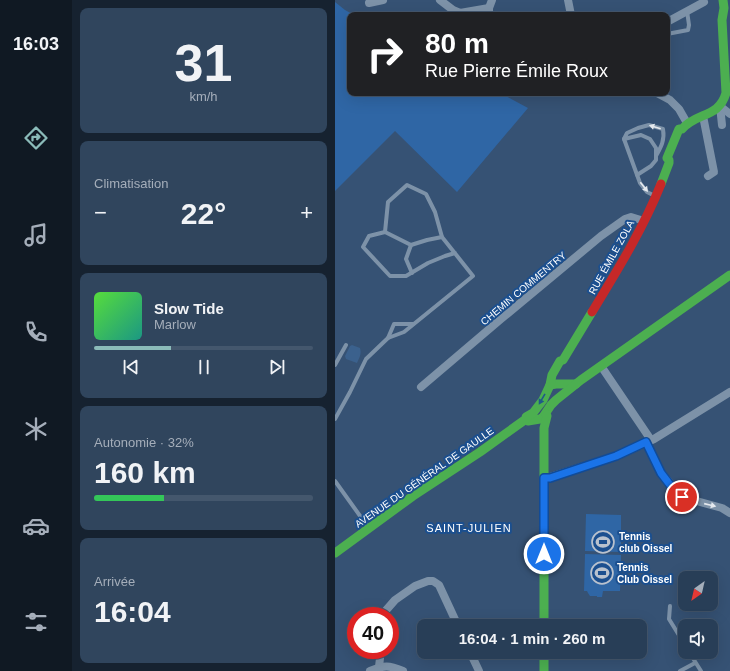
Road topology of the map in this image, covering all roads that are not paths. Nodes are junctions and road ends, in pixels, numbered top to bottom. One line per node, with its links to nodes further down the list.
1 (383, 0): 6 (street)
2 (440, 0): 9 (street)
3 (492, 0): 10 (street)
4 (568, 0): 11 (street)
5 (704, 2): 8 (street)
6 (369, 3)
7 (726, 3): 14 (main road)
8 (687, 11): 12 (street); 13 (lane)
9 (458, 12)
10 (489, 12)
11 (570, 12)
12 (670, 20)
13 (670, 33)
14 (727, 58): 16 (main road)
15 (663, 96): 19 (street)
16 (720, 106): 17 (street); 18 (main road); 20 (street)
17 (730, 114)
18 (703, 116): 19 (main road); 25 (street)
19 (684, 126): 23 (main road, RUE ÉMILE ZOLA)
20 (723, 126)
21 (624, 139): 22 (lane); 22 (lane, one-way to 21); 24 (lane)
22 (656, 158): 23 (lane); 24 (lane)
23 (669, 161): 26 (main road, RUE ÉMILE ZOLA)
24 (637, 175): 26 (lane, one-way to 26)
25 (708, 176)
26 (656, 196): 27 (main road, RUE ÉMILE ZOLA)
27 (644, 221): 39 (main road, RUE ÉMILE ZOLA); 41 (street, CHEMIN COMMENTRY)
28 (385, 232): 29 (lane); 30 (lane); 32 (lane)
29 (442, 237): 30 (lane); 31 (lane)
30 (411, 246): 32 (lane)
31 (455, 253): 32 (lane); 34 (lane)
32 (412, 273)
33 (730, 275): 38 (main road, AVENUE DU GÉNÉRAL DE GAULLE)
34 (413, 324): 35 (lane); 35 (lane)
35 (389, 338): 46 (lane)
36 (345, 345): 37 (lane)
37 (335, 365)
38 (601, 366): 40 (main road, AVENUE DU GÉNÉRAL DE GAULLE); 48 (street)
39 (556, 384): 40 (main road); 43 (main road); 45 (main road, AVENUE DU GÉNÉRAL DE GAULLE, one-way to 45)
40 (576, 384): 43 (main road, AVENUE DU GÉNÉRAL DE GAULLE)
41 (421, 387)
42 (730, 392): 48 (street)
43 (561, 396): 44 (main road, AVENUE DU GÉNÉRAL DE GAULLE)
44 (546, 414): 45 (main road, AVENUE DU GÉNÉRAL DE GAULLE); 47 (main road)
45 (532, 417): 47 (main road); 52 (main road, AVENUE DU GÉNÉRAL DE GAULLE)
46 (335, 419)
47 (544, 428): 49 (main road)
48 (649, 441): 49 (street); 51 (street, one-way to 51)
49 (544, 478): 57 (main road)
50 (335, 481): 52 (lane)
51 (730, 513)
52 (369, 529): 53 (main road, AVENUE DU GÉNÉRAL DE GAULLE)
53 (335, 554)
54 (671, 606): 58 (lane)
55 (389, 607): 56 (street)
56 (455, 619)
57 (544, 619)
58 (678, 634)
59 (380, 659): 64 (street)
60 (473, 659): 67 (street)
61 (544, 659): 68 (main road)
62 (693, 659): 63 (lane)
63 (695, 662): 69 (lane); 70 (lane)
64 (379, 667): 65 (street); 66 (street)
65 (370, 671)
66 (403, 671)
67 (479, 671)
68 (544, 671)
69 (680, 671)
70 (701, 671)

